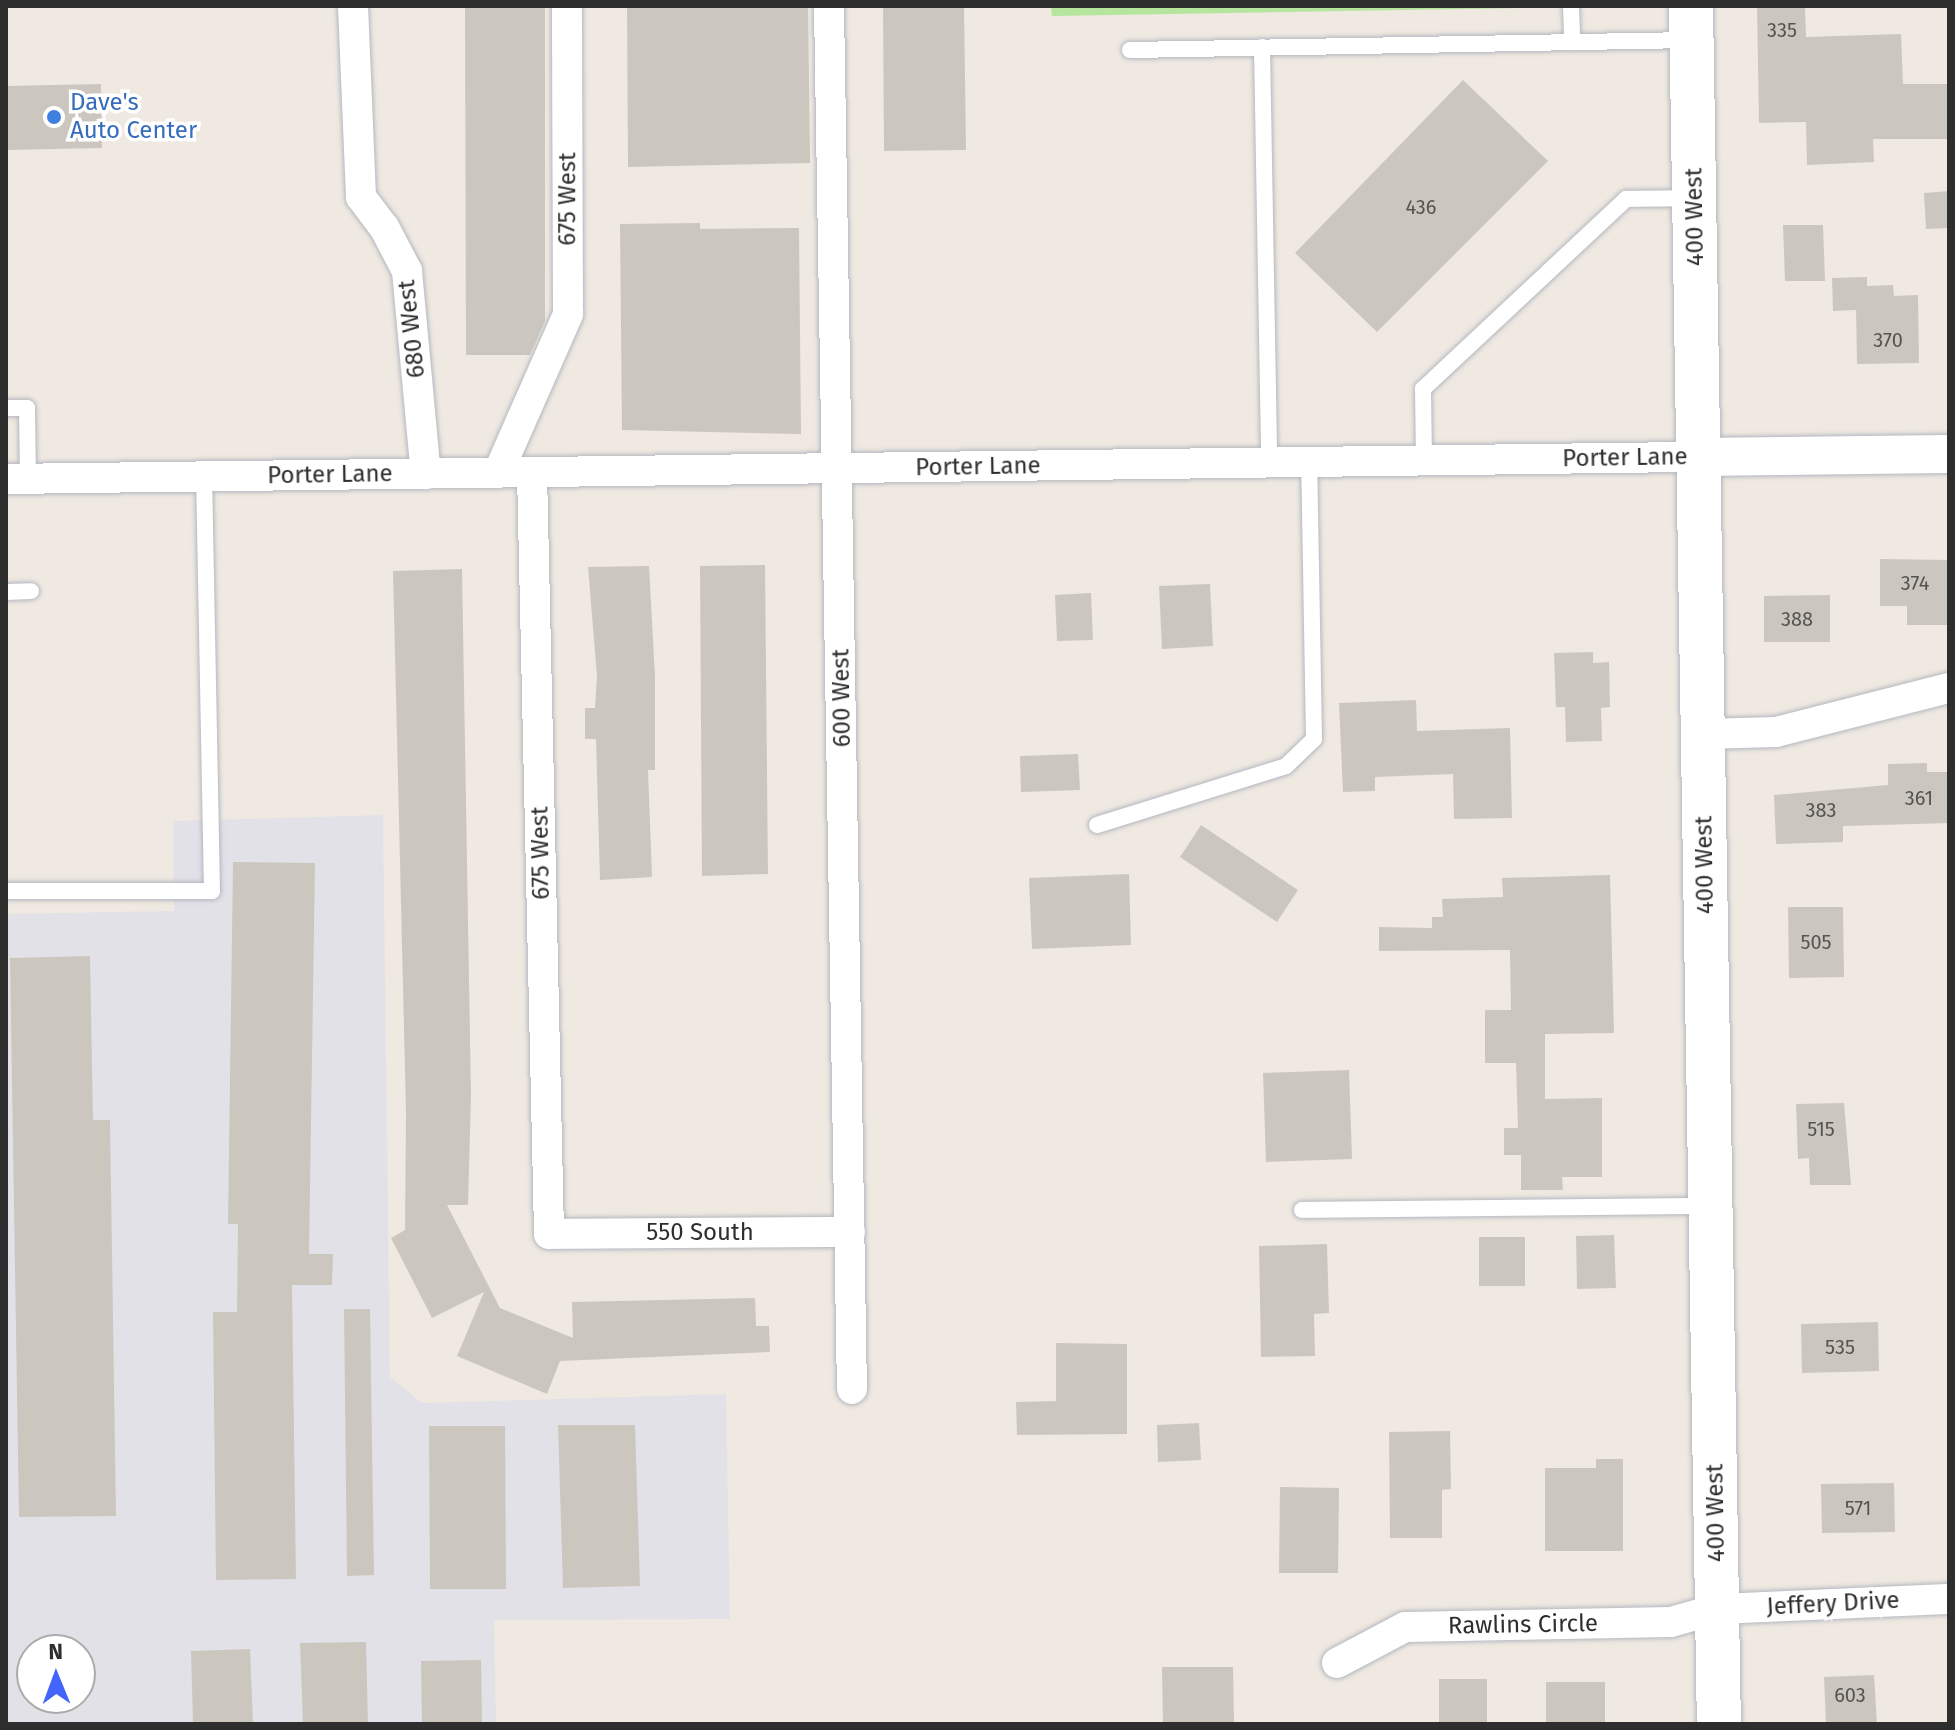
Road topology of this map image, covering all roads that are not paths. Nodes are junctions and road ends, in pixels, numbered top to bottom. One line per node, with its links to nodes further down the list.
1 (353, 6): 19 (street, 680 West)
2 (567, 6): 18 (street, 675 West)
3 (829, 6): 16 (street, 600 West)
4 (1571, 6): 6 (lane)
5 (1692, 23): 6 (lane); 9 (main road, 400 West)
6 (1572, 42): 7 (lane)
7 (1262, 47): 8 (lane); 15 (lane)
8 (1130, 50)
9 (1694, 198): 12 (main road, 400 West); 13 (lane)
10 (6, 408): 21 (lane)
11 (1949, 454): 12 (street, Porter Lane)
12 (1697, 457): 13 (street, Porter Lane); 25 (main road, 400 West)
13 (1424, 461): 14 (street, Porter Lane)
14 (1309, 462): 15 (street, Porter Lane); 26 (lane)
15 (1269, 463): 16 (street, Porter Lane)
16 (839, 468): 17 (street, Porter Lane); 30 (street, 600 West)
17 (532, 472): 18 (street, Porter Lane); 31 (street, 675 West)
18 (498, 473): 19 (street, Porter Lane)
19 (426, 474): 20 (street, Porter Lane)
20 (204, 476): 21 (street, Porter Lane); 27 (lane)
21 (17, 479)
22 (31, 591): 23 (lane)
23 (6, 592)
24 (1949, 688): 25 (street)
25 (1703, 734): 28 (main road, 400 West)
26 (1097, 825)
27 (6, 891)
28 (1710, 1206): 29 (lane); 34 (main road, 400 West)
29 (1302, 1210)
30 (850, 1232): 31 (street, 550 South); 32 (street, 600 West)
31 (549, 1234)
32 (852, 1389)
33 (1949, 1599): 34 (street, Jeffery Drive)
34 (1717, 1609): 35 (street, Rawlins Circle); 36 (main road, 400 West)
35 (1337, 1663)
36 (1719, 1724)

